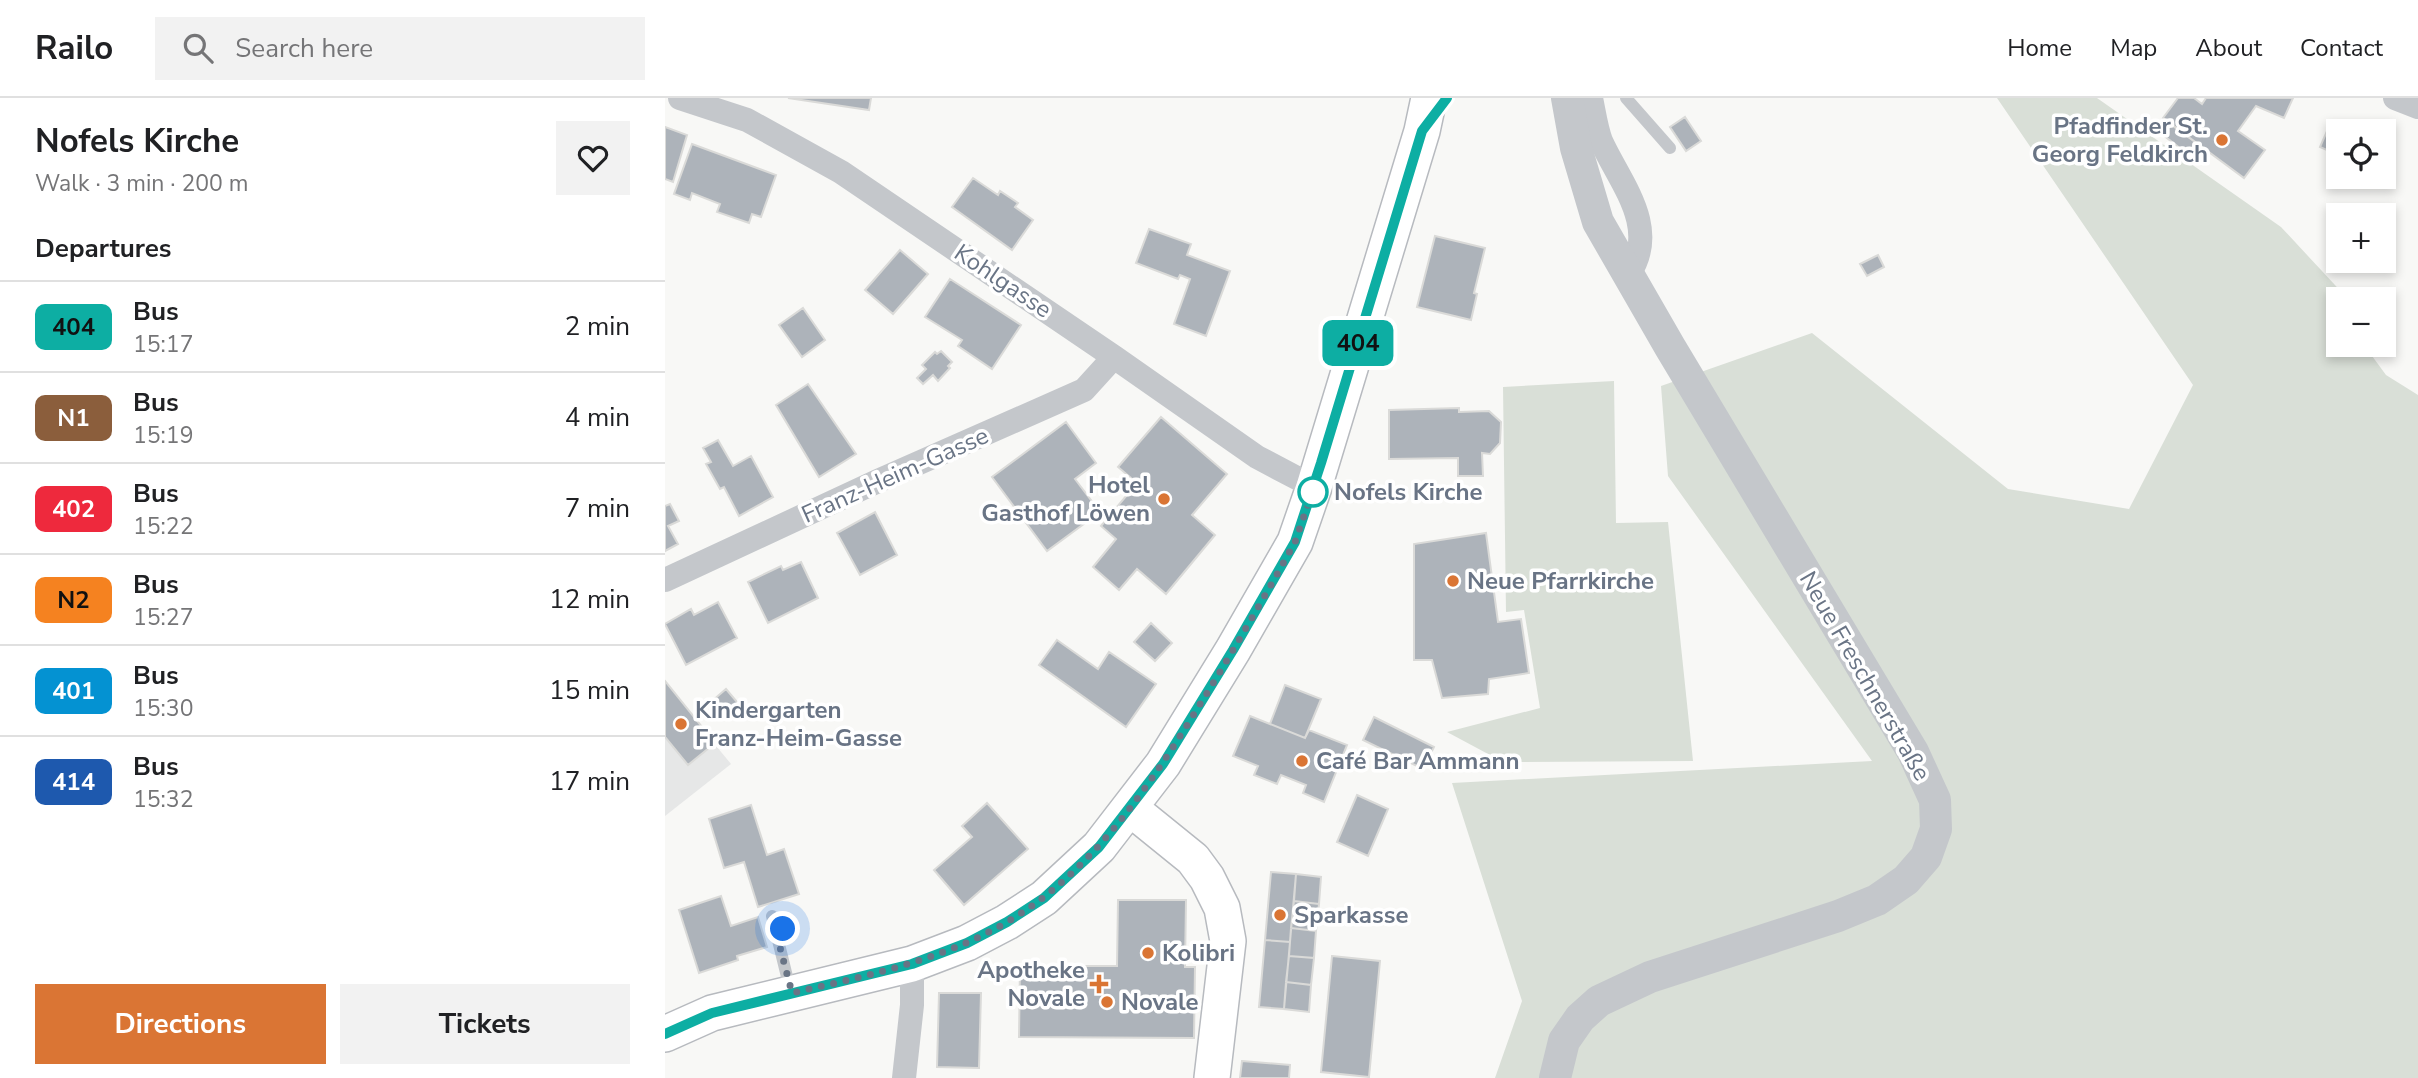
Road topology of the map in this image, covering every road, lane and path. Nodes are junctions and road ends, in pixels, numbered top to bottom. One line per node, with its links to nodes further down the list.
1 (680, 98): 7 (street, Kohlgasse)
2 (1447, 98): 9 (main road)
3 (1567, 98): 11 (street, Neue Freschnerstraße)
4 (1591, 98): 11 (street)
5 (1626, 98): 10 (lane)
6 (2395, 98): 8 (street)
7 (704, 102): 12 (street, Kohlgasse)
8 (2418, 107)
9 (1425, 115): 13 (main road)
10 (1670, 148)
11 (1629, 274): 22 (street, Neue Freschnerstraße)
12 (1114, 357): 13 (street, Kohlgasse); 14 (street, Franz-Heim-Gasse)
13 (1314, 487): 15 (main road)
14 (665, 580)
15 (1130, 808): 17 (main road); 21 (main road)
16 (772, 916): 18 (lane)
17 (912, 964): 18 (main road); 20 (street)
18 (792, 993): 19 (main road)
19 (665, 1034)
20 (904, 1078)
21 (1212, 1078)
22 (1555, 1078)

